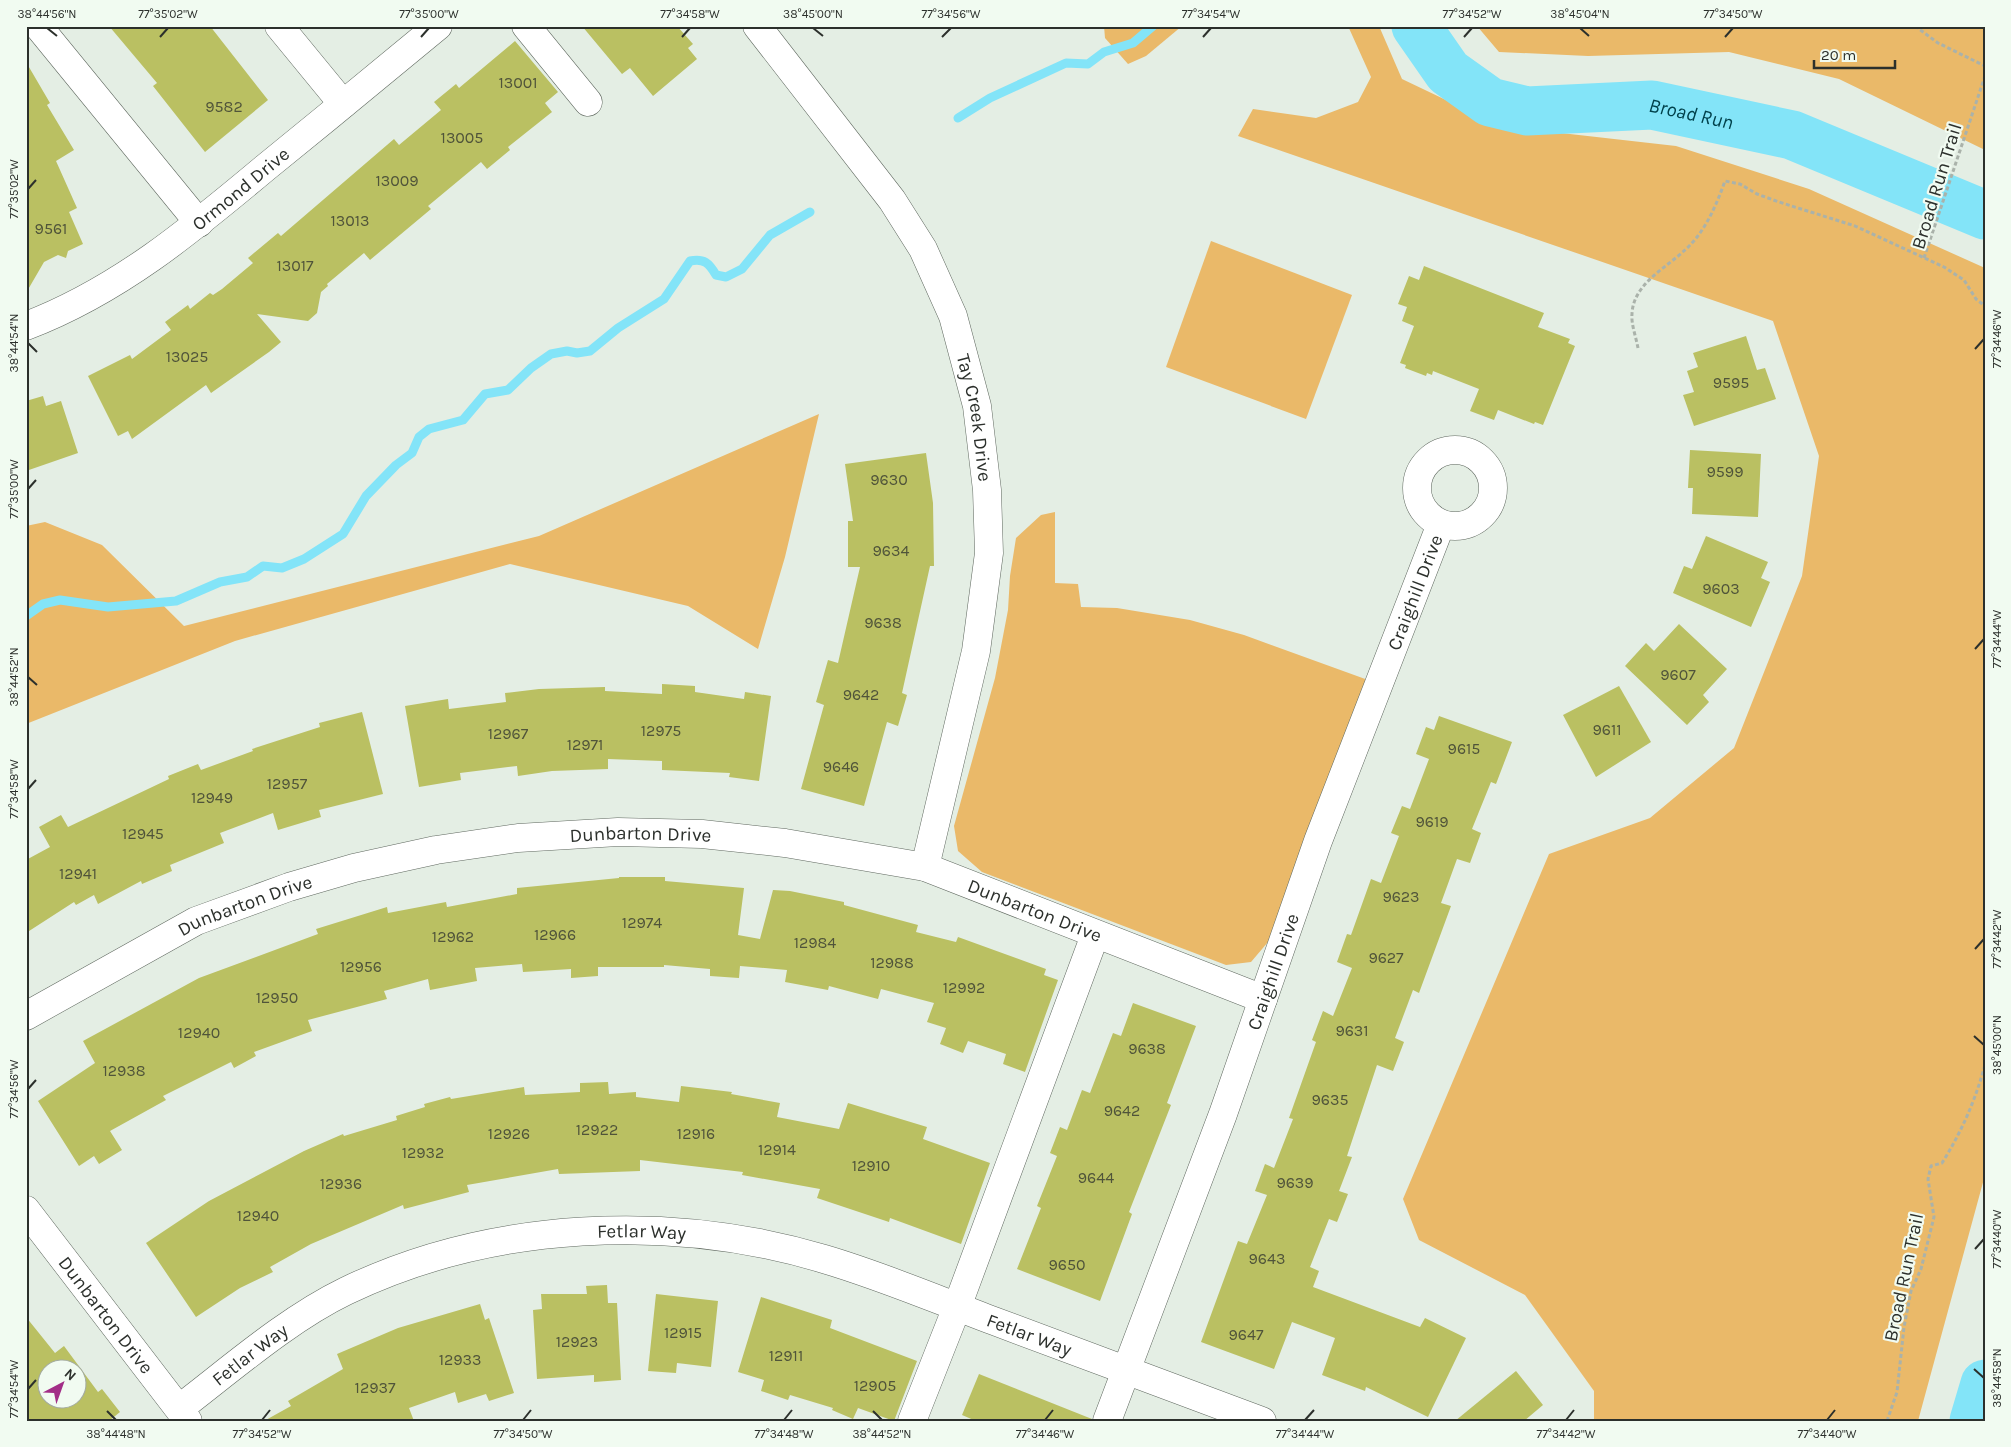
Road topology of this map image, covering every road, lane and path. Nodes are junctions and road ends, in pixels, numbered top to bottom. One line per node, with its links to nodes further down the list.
1 (38, 26): 11 (street)
2 (279, 26): 10 (street)
3 (438, 26): 10 (street, Ormond Drive)
4 (526, 26): 9 (street)
5 (756, 26): 17 (street, Tay Creek Drive)
6 (1915, 26): 7 (path)
7 (1985, 66)
8 (1985, 76): 12 (path, Broad Run Trail)
9 (588, 102)
10 (343, 104): 11 (street, Ormond Drive)
11 (199, 223): 14 (street, Ormond Drive)
12 (1924, 258): 13 (path, Broad Run Trail); 15 (path)
13 (1985, 306)
14 (26, 326)
15 (1638, 348)
16 (1441, 524): 19 (street, Craighill Drive)
17 (925, 867): 18 (street, Dunbarton Drive); 20 (street, Dunbarton Drive)
18 (1096, 934): 19 (street, Dunbarton Drive); 23 (street)
19 (1263, 999): 24 (street, Craighill Drive)
20 (26, 1016)
21 (1985, 1065): 29 (path, Broad Run Trail)
22 (26, 1210): 25 (street, Dunbarton Drive)
23 (957, 1307): 24 (street, Fetlar Way); 25 (street, Fetlar Way); 26 (street)
24 (1126, 1371): 27 (street, Craighill Drive); 28 (street, Fetlar Way)
25 (184, 1414)
26 (912, 1421)
27 (1107, 1421)
28 (1262, 1421)
29 (1887, 1421)

